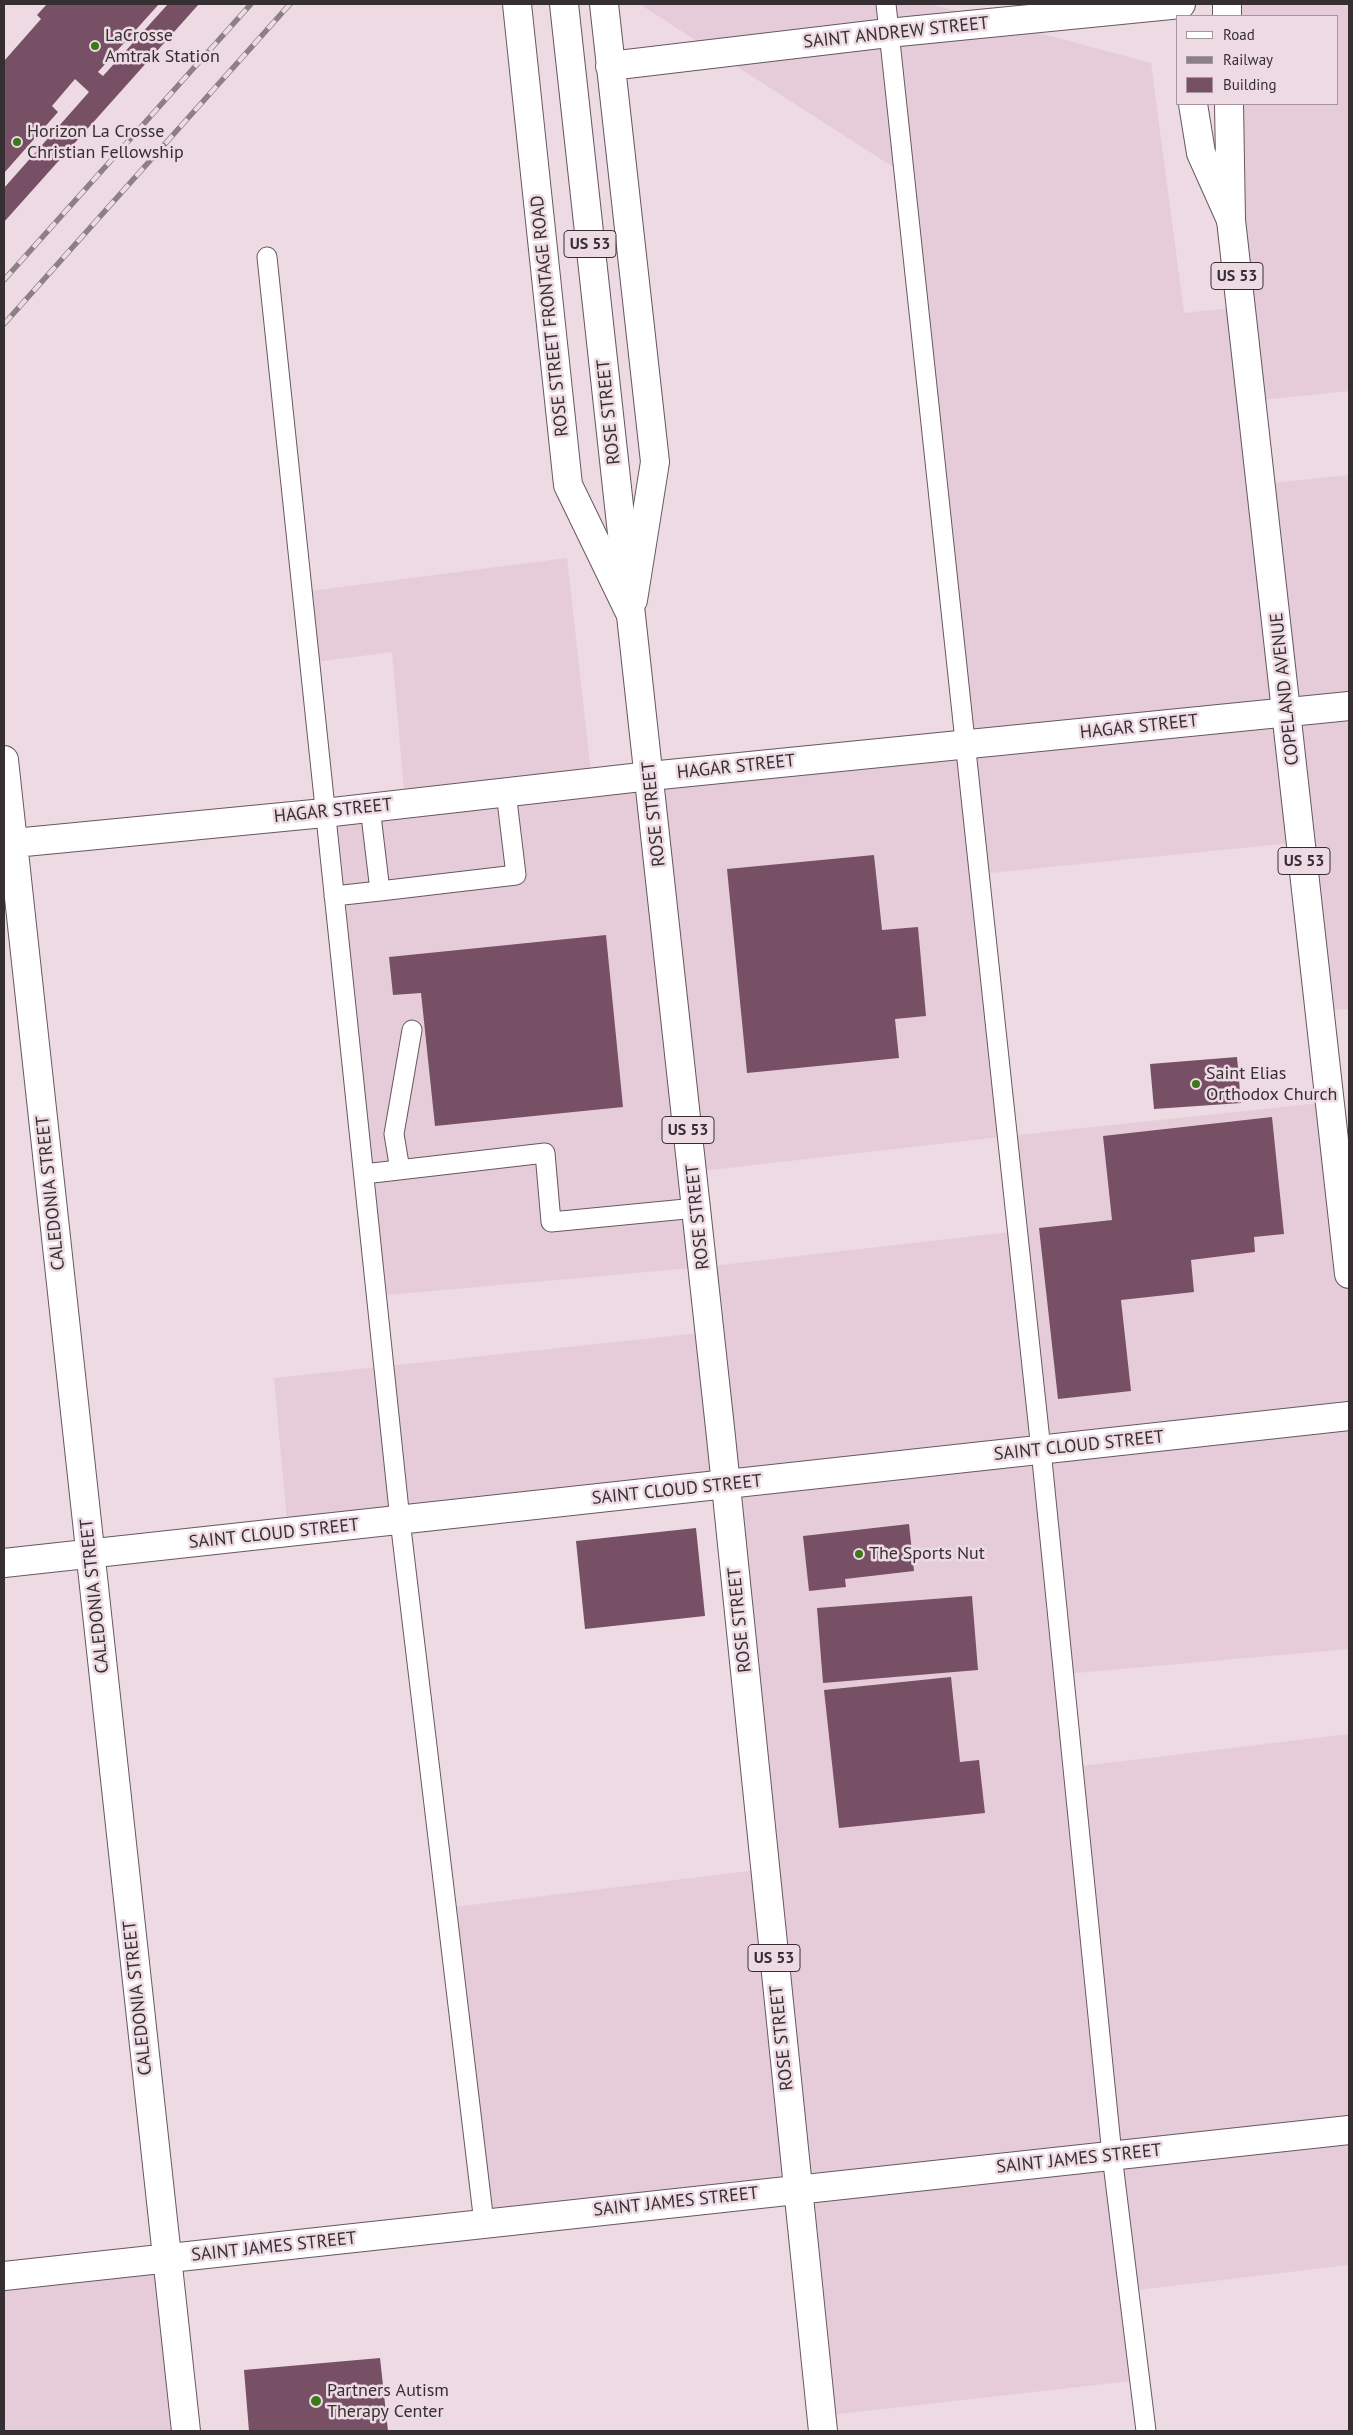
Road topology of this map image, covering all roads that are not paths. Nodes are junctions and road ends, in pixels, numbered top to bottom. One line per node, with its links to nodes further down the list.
1 (517, 4): 13 (main road, ROSE STREET FRONTAGE ROAD)
2 (564, 4): 13 (main road, ROSE STREET / US 53)
3 (604, 4): 8 (main road)
4 (886, 4): 7 (lane)
5 (1176, 4): 6 (main road, SAINT ANDREW STREET); 7 (main road, SAINT ANDREW STREET)
6 (1181, 4)
7 (888, 33): 8 (main road, SAINT ANDREW STREET); 16 (lane)
8 (610, 66): 13 (main road)
9 (1193, 105): 11 (main road)
10 (1228, 105): 11 (main road, COPELAND AVENUE / US 53)
11 (1231, 220): 15 (main road, COPELAND AVENUE / US 53)
12 (267, 257): 21 (lane)
13 (631, 614): 18 (main road, ROSE STREET / US 53)
14 (1349, 706): 15 (main road, HAGAR STREET)
15 (1288, 712): 16 (main road, HAGAR STREET); 29 (main road, COPELAND AVENUE / US 53)
16 (966, 745): 18 (main road, HAGAR STREET); 31 (lane)
17 (4, 760): 22 (main road, CALEDONIA STREET)
18 (650, 776): 19 (main road, HAGAR STREET); 28 (main road, ROSE STREET / US 53)
19 (506, 792): 20 (main road, HAGAR STREET); 23 (lane)
20 (370, 807): 21 (main road, HAGAR STREET); 23 (lane)
21 (324, 813): 22 (main road, HAGAR STREET); 24 (lane)
22 (8, 843): 34 (main road, CALEDONIA STREET)
23 (380, 891): 24 (lane)
24 (334, 896): 27 (lane)
25 (412, 1030): 26 (lane)
26 (400, 1170): 27 (lane); 28 (lane)
27 (364, 1174): 33 (lane)
28 (696, 1208): 32 (main road, ROSE STREET / US 53)
29 (1349, 1274)
30 (1349, 1416): 31 (main road, SAINT CLOUD STREET)
31 (1041, 1450): 32 (main road, SAINT CLOUD STREET); 37 (lane)
32 (726, 1484): 33 (main road, SAINT CLOUD STREET); 38 (main road, ROSE STREET / US 53)
33 (400, 1520): 34 (main road, SAINT CLOUD STREET); 39 (lane)
34 (90, 1554): 35 (main road, SAINT CLOUD STREET); 40 (main road, CALEDONIA STREET)
35 (4, 1563)
36 (1349, 2130): 37 (main road, SAINT JAMES STREET)
37 (1112, 2155): 38 (main road, SAINT JAMES STREET); 44 (lane)
38 (798, 2189): 39 (main road, SAINT JAMES STREET); 43 (main road, ROSE STREET / US 53)
39 (484, 2223): 40 (main road, SAINT JAMES STREET)
40 (167, 2259): 41 (main road, SAINT JAMES STREET); 42 (main road, CALEDONIA STREET)
41 (4, 2276)
42 (186, 2431)
43 (823, 2431)
44 (1146, 2431)

